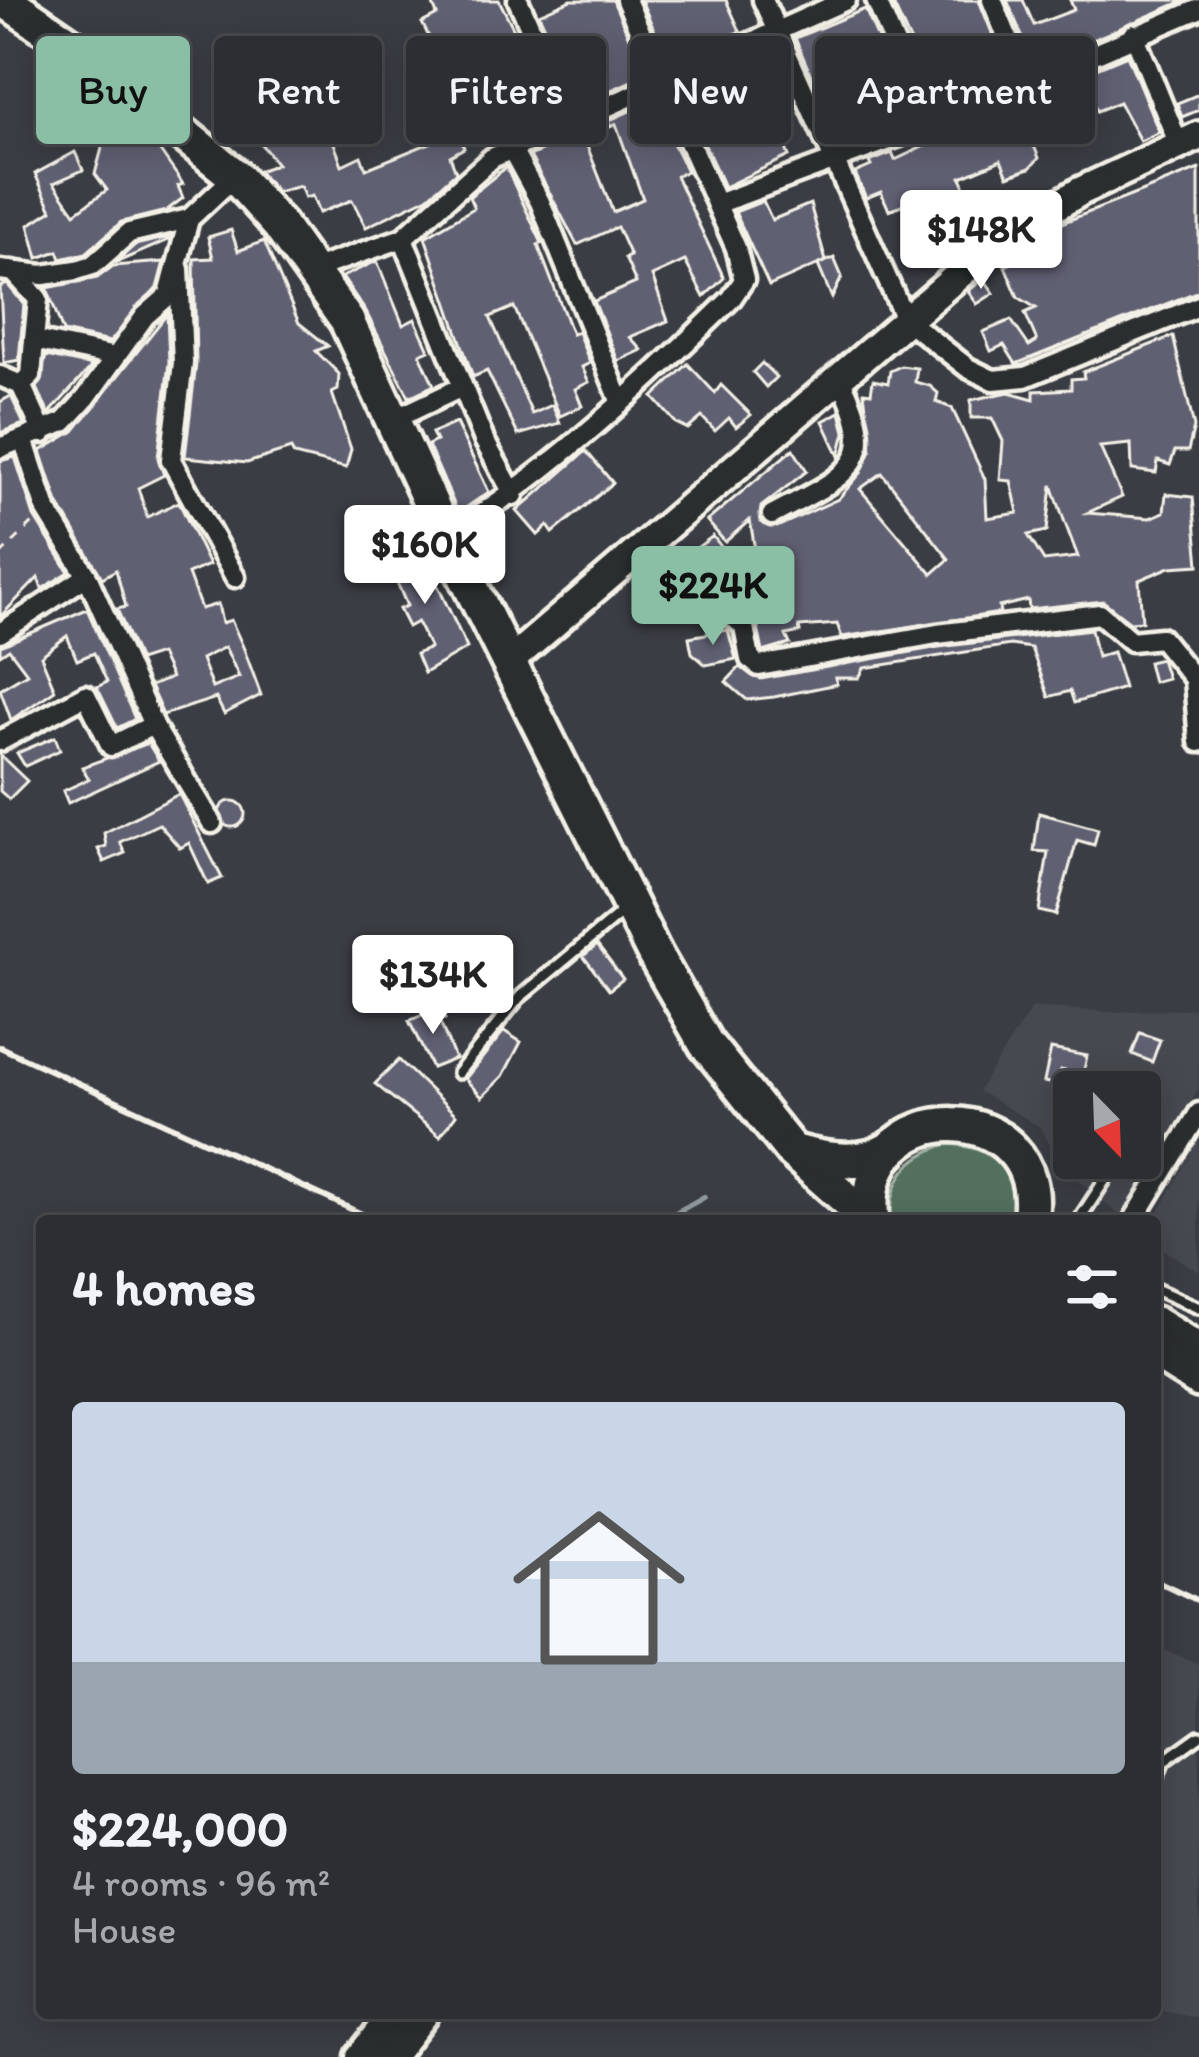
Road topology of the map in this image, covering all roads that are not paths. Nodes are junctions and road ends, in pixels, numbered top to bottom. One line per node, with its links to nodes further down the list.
1 (5, 0): 23 (highway)
2 (518, 0): 11 (street)
3 (626, 0): 12 (street)
4 (763, 0): 9 (street)
5 (846, 0): 9 (street)
6 (876, 0): 14 (street)
7 (992, 0): 15 (street)
8 (1189, 7): 10 (street)
9 (776, 30): 13 (street); 22 (street)
10 (1134, 34): 16 (street); 17 (street)
11 (534, 36)
12 (643, 36)
13 (763, 36)
14 (891, 36)
15 (1006, 36)
16 (1095, 50)
17 (1189, 140): 31 (main road)
18 (529, 144): 21 (street)
19 (691, 144): 24 (street)
20 (880, 144): 22 (street)
21 (513, 152): 26 (street); 38 (street)
22 (834, 162): 24 (street); 31 (street)
23 (235, 176): 25 (street); 29 (highway)
24 (717, 204): 38 (street)
25 (189, 219): 27 (street); 28 (street)
26 (403, 238): 29 (street); 37 (street)
27 (179, 266): 33 (street); 46 (street)
28 (7, 270): 32 (street)
29 (309, 271): 39 (highway)
30 (1199, 306): 31 (street)
31 (905, 319): 35 (main road)
32 (34, 340): 33 (street); 36 (street)
33 (115, 357): 40 (street)
34 (0, 376): 36 (street)
35 (839, 377): 43 (street); 49 (main road)
36 (21, 385): 40 (street)
37 (462, 387): 39 (street); 42 (street)
38 (621, 403): 42 (street)
39 (393, 420): 44 (highway)
40 (34, 437): 41 (street); 45 (street)
41 (0, 448)
42 (514, 495): 44 (street)
43 (772, 515)
44 (446, 537): 49 (highway)
45 (87, 576): 48 (street); 50 (street)
46 (235, 577)
47 (707, 592): 52 (street)
48 (0, 633)
49 (509, 662): 54 (highway)
50 (153, 725): 51 (street); 53 (street)
51 (0, 741)
52 (1199, 742)
53 (212, 823)
54 (631, 906): 55 (lane); 58 (highway)
55 (458, 1073)
56 (1197, 1121): 64 (street)
57 (896, 1144): 58 (highway); 60 (highway); 62 (highway)
58 (792, 1151): 61 (highway)
59 (1106, 1180): 63 (lane)
60 (1031, 1204)
61 (865, 1215)
62 (872, 1215)
63 (1082, 1215)
64 (1137, 1215)
65 (1161, 1292): 66 (lane)
66 (1199, 1308)
67 (1161, 1328): 68 (highway)
68 (1199, 1351)
69 (1161, 1356): 70 (highway)
70 (1199, 1380)
71 (1199, 1736): 72 (lane)
72 (1161, 1768)
73 (391, 2019): 75 (main road)
74 (417, 2019): 76 (main road)
75 (362, 2057)
76 (388, 2057)

